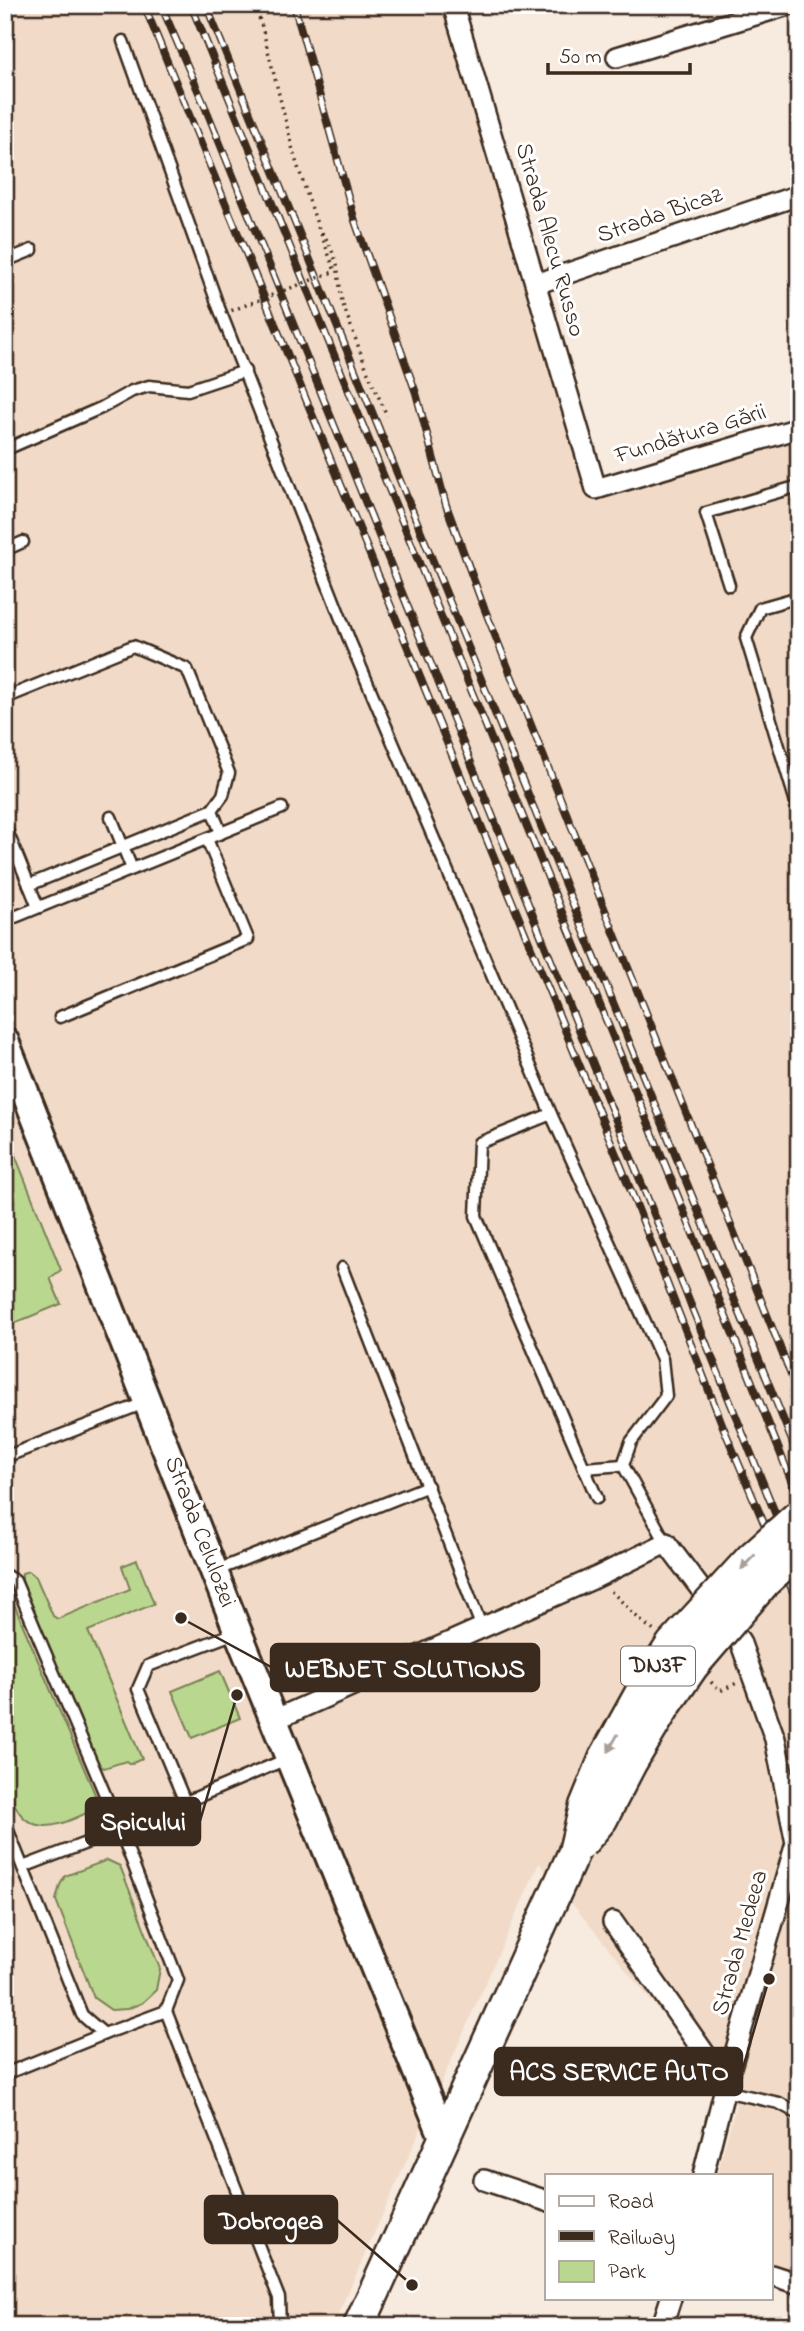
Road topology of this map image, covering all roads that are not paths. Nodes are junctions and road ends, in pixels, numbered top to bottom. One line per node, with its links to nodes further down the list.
1 (453, 5): 8 (street, Strada Alecu Russo)
2 (788, 5): 4 (street)
3 (123, 41): 9 (lane)
4 (617, 57)
5 (799, 195): 8 (street, Strada Bicaz)
6 (32, 250): 7 (lane)
7 (5, 261)
8 (536, 284): 13 (street, Strada Alecu Russo)
9 (245, 371): 11 (lane); 33 (lane)
10 (799, 428): 13 (street, Fundătura Gării)
11 (11, 447)
12 (799, 486): 16 (lane)
13 (596, 489)
14 (23, 542): 15 (lane)
15 (5, 550)
16 (729, 585)
17 (799, 597): 21 (lane)
18 (5, 698): 20 (lane)
19 (282, 808): 24 (lane)
20 (212, 810): 24 (lane); 26 (lane)
21 (799, 811)
22 (111, 817): 26 (lane)
23 (5, 827): 28 (lane)
24 (221, 833): 25 (lane)
25 (207, 839): 27 (lane); 31 (lane)
26 (123, 846): 27 (lane); 28 (lane)
27 (132, 869): 29 (lane)
28 (29, 885): 29 (lane)
29 (38, 907): 30 (lane)
30 (5, 920)
31 (60, 1017)
32 (8, 1055): 35 (street, Strada Celulozei)
33 (551, 1114): 37 (lane); 38 (lane)
34 (342, 1268): 39 (lane)
35 (148, 1402): 36 (lane); 44 (street, Strada Celulozei)
36 (5, 1457)
37 (623, 1465): 38 (lane); 42 (lane)
38 (584, 1468): 40 (lane)
39 (428, 1486): 44 (lane); 46 (lane)
40 (597, 1498)
41 (799, 1516): 53 (main road, DN3F, one-way to 53, bridge)
42 (666, 1543): 46 (street); 59 (street, Strada Medeea)
43 (799, 1551): 53 (main road, DN3F, bridge)
44 (214, 1571): 47 (street, Strada Celulozei)
45 (5, 1575): 52 (lane)
46 (482, 1628): 48 (street)
47 (238, 1632): 48 (street, Strada Celulozei); 50 (lane)
48 (274, 1720): 49 (street, Strada Celulozei)
49 (289, 1758): 50 (lane); 61 (street, Strada Celulozei)
50 (185, 1802): 52 (lane)
51 (5, 1823): 54 (lane)
52 (120, 1830): 54 (lane); 56 (lane)
53 (574, 1852): 61 (main road, DN3F)
54 (23, 1867): 57 (lane)
55 (612, 1922): 59 (street)
56 (166, 2011): 57 (lane); 68 (lane)
57 (104, 2034): 58 (lane)
58 (5, 2074)
59 (725, 2088): 60 (lane); 62 (street, Strada Medeea)
60 (799, 2114)
61 (444, 2138): 69 (main road)
62 (703, 2174)
63 (484, 2180): 64 (street)
64 (545, 2200)
65 (772, 2275): 66 (street)
66 (799, 2284)
67 (670, 2300): 70 (street)
68 (280, 2326)
69 (359, 2326)
70 (662, 2326)

